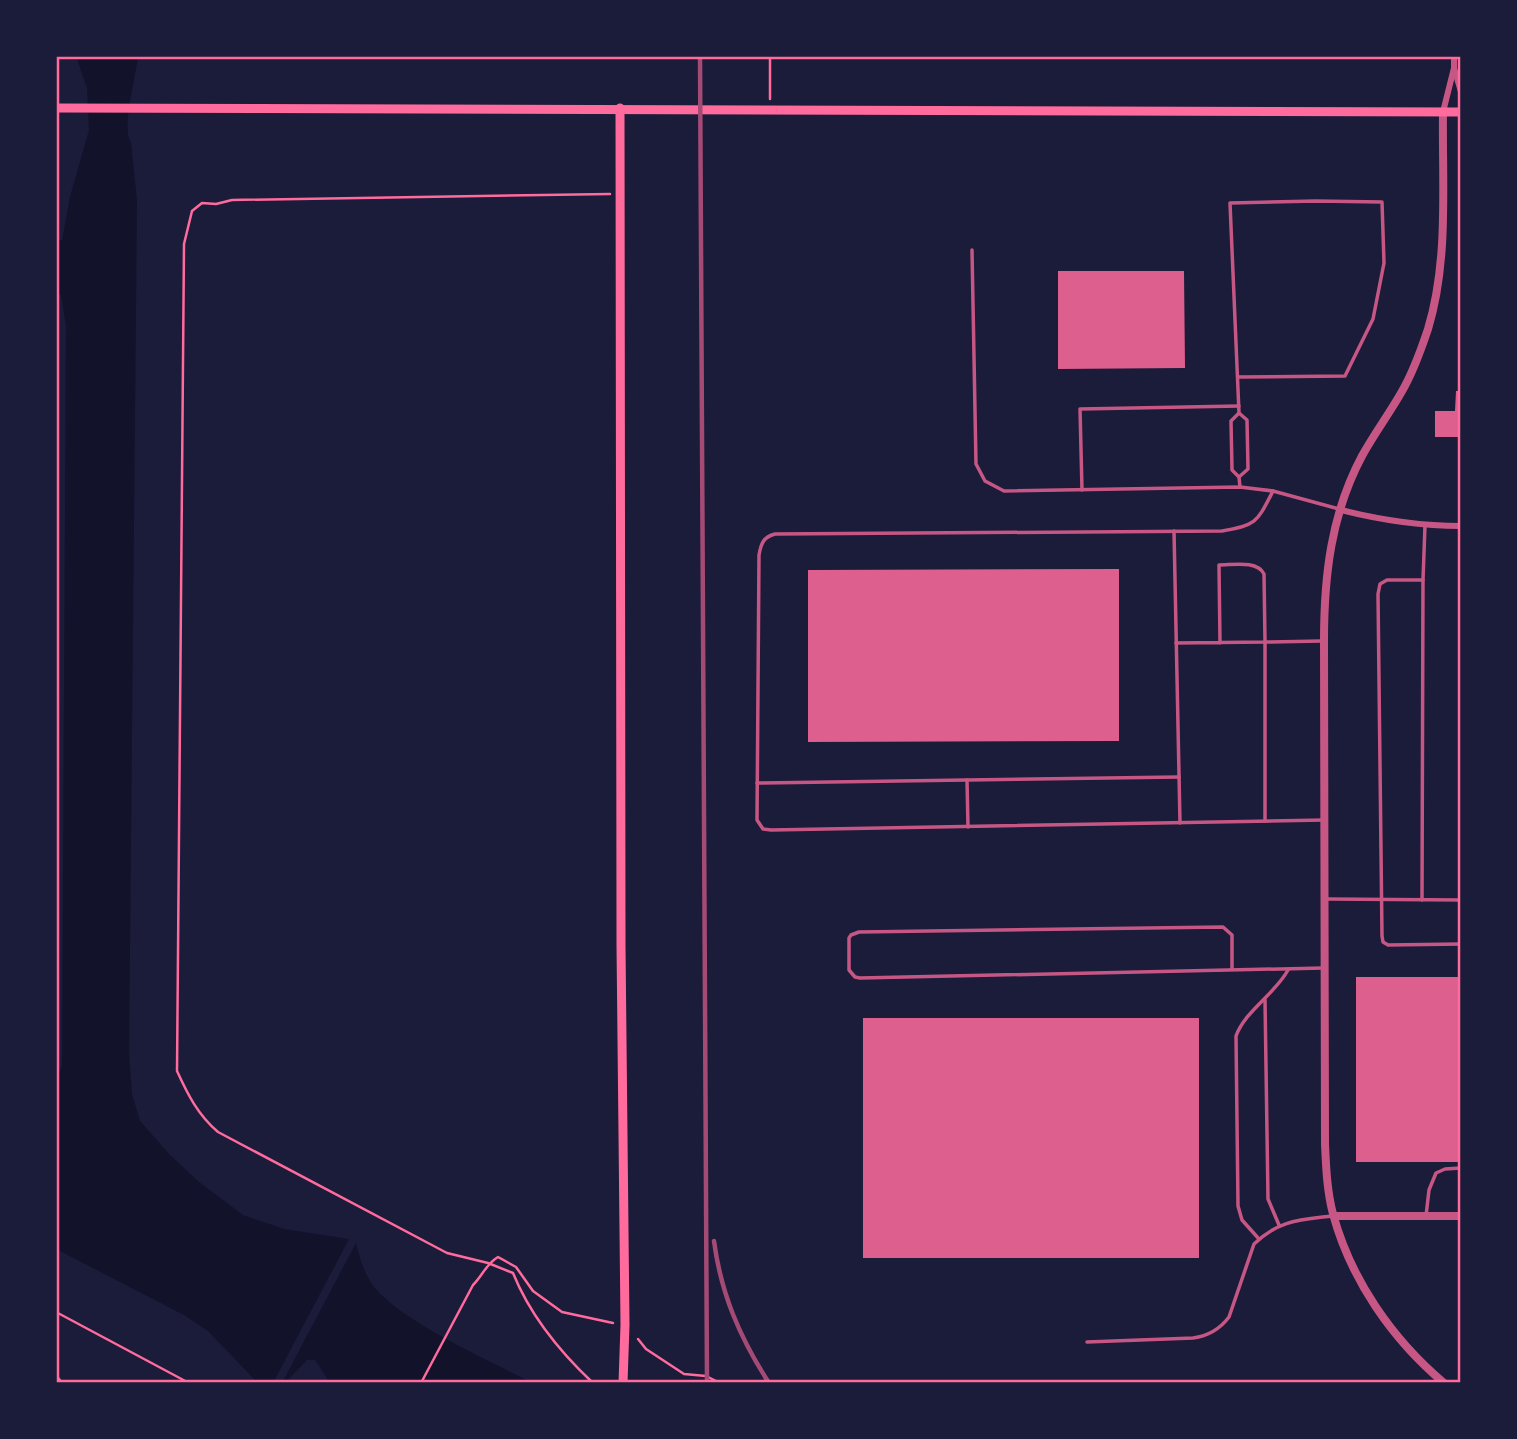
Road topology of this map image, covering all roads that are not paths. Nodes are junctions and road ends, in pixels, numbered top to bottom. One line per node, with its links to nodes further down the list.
1 (1454, 56): 2 (street)
2 (1454, 68): 3 (street); 6 (street)
3 (1461, 92)
4 (56, 108): 5 (main road)
5 (620, 108): 6 (main road); 48 (main road)
6 (1443, 112): 7 (main road); 16 (street)
7 (1461, 112)
8 (972, 250): 14 (lane)
9 (1238, 377): 9 (lane); 10 (lane)
10 (1239, 406): 11 (lane); 14 (lane)
11 (1239, 413): 12 (lane); 12 (lane)
12 (1239, 477): 13 (lane)
13 (1240, 487): 14 (lane); 15 (lane)
14 (1082, 490)
15 (1273, 491): 16 (lane); 19 (lane)
16 (1341, 510): 17 (street); 21 (street)
17 (1424, 525): 18 (street); 20 (lane)
18 (1461, 526)
19 (1174, 531): 23 (lane); 27 (lane)
20 (1423, 580): 33 (lane); 34 (lane)
21 (1324, 641): 22 (lane); 28 (street)
22 (1265, 642): 24 (lane); 24 (lane); 29 (lane)
23 (1176, 643): 24 (lane); 25 (lane)
24 (1220, 643)
25 (1179, 777): 26 (lane); 30 (lane)
26 (967, 780): 27 (lane); 31 (lane)
27 (757, 783): 31 (lane)
28 (1324, 820): 29 (lane); 32 (street)
29 (1265, 821): 30 (lane)
30 (1180, 823): 31 (lane)
31 (968, 827)
32 (1325, 899): 33 (lane); 37 (street)
33 (1382, 900): 34 (lane); 36 (lane)
34 (1422, 900): 35 (lane)
35 (1461, 900)
36 (1461, 944)
37 (1325, 968): 38 (lane); 42 (street)
38 (1288, 969): 39 (lane); 40 (lane)
39 (1232, 970): 39 (lane)
40 (1265, 1000): 45 (lane); 46 (lane)
41 (1461, 1168): 43 (lane)
42 (1334, 1216): 43 (street); 45 (lane); 49 (street)
43 (1426, 1216): 44 (street)
44 (1461, 1216)
45 (1279, 1225): 46 (lane)
46 (1259, 1240): 47 (lane)
47 (1087, 1342)
48 (623, 1383)
49 (1444, 1383)

